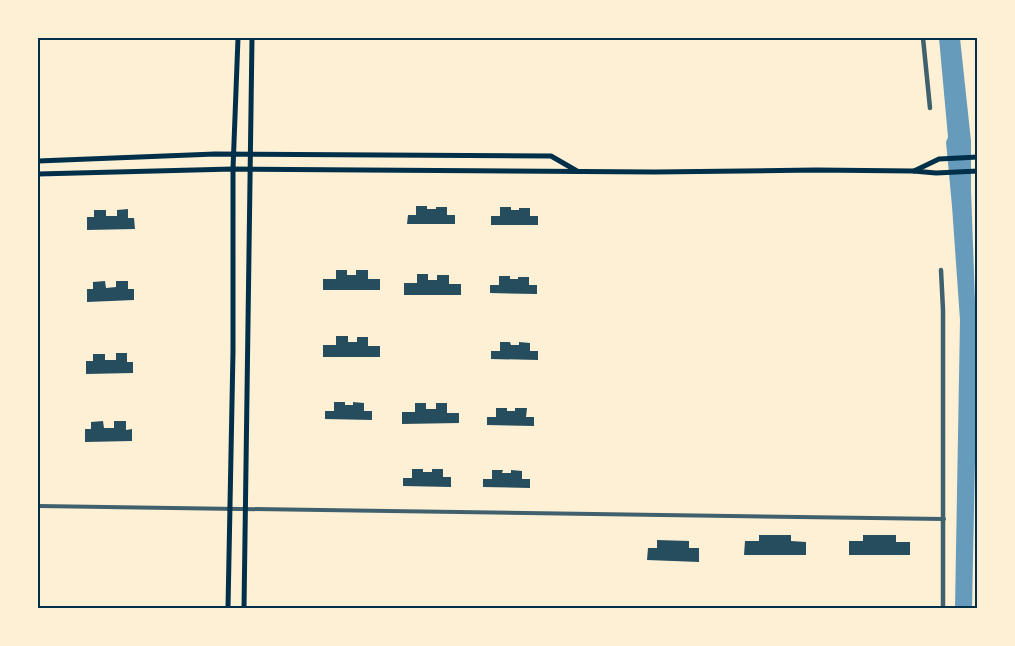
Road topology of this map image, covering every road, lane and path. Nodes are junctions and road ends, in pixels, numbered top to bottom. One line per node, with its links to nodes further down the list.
1 (238, 38): 5 (main road)
2 (252, 38): 6 (main road)
3 (923, 38): 4 (street)
4 (930, 108)
5 (234, 154): 6 (main road); 8 (main road); 9 (main road)
6 (250, 155): 10 (main road); 11 (main road)
7 (978, 157): 12 (main road)
8 (38, 161)
9 (233, 169): 10 (main road); 14 (main road); 17 (main road)
10 (250, 169): 11 (main road); 18 (main road)
11 (577, 171): 12 (main road)
12 (914, 171): 13 (main road)
13 (978, 171)
14 (38, 174)
15 (941, 270): 19 (street)
16 (38, 506): 17 (street)
17 (229, 508): 18 (street); 20 (main road)
18 (245, 509): 19 (street); 21 (main road)
19 (944, 519): 22 (street)
20 (228, 608)
21 (244, 608)
22 (943, 608)

